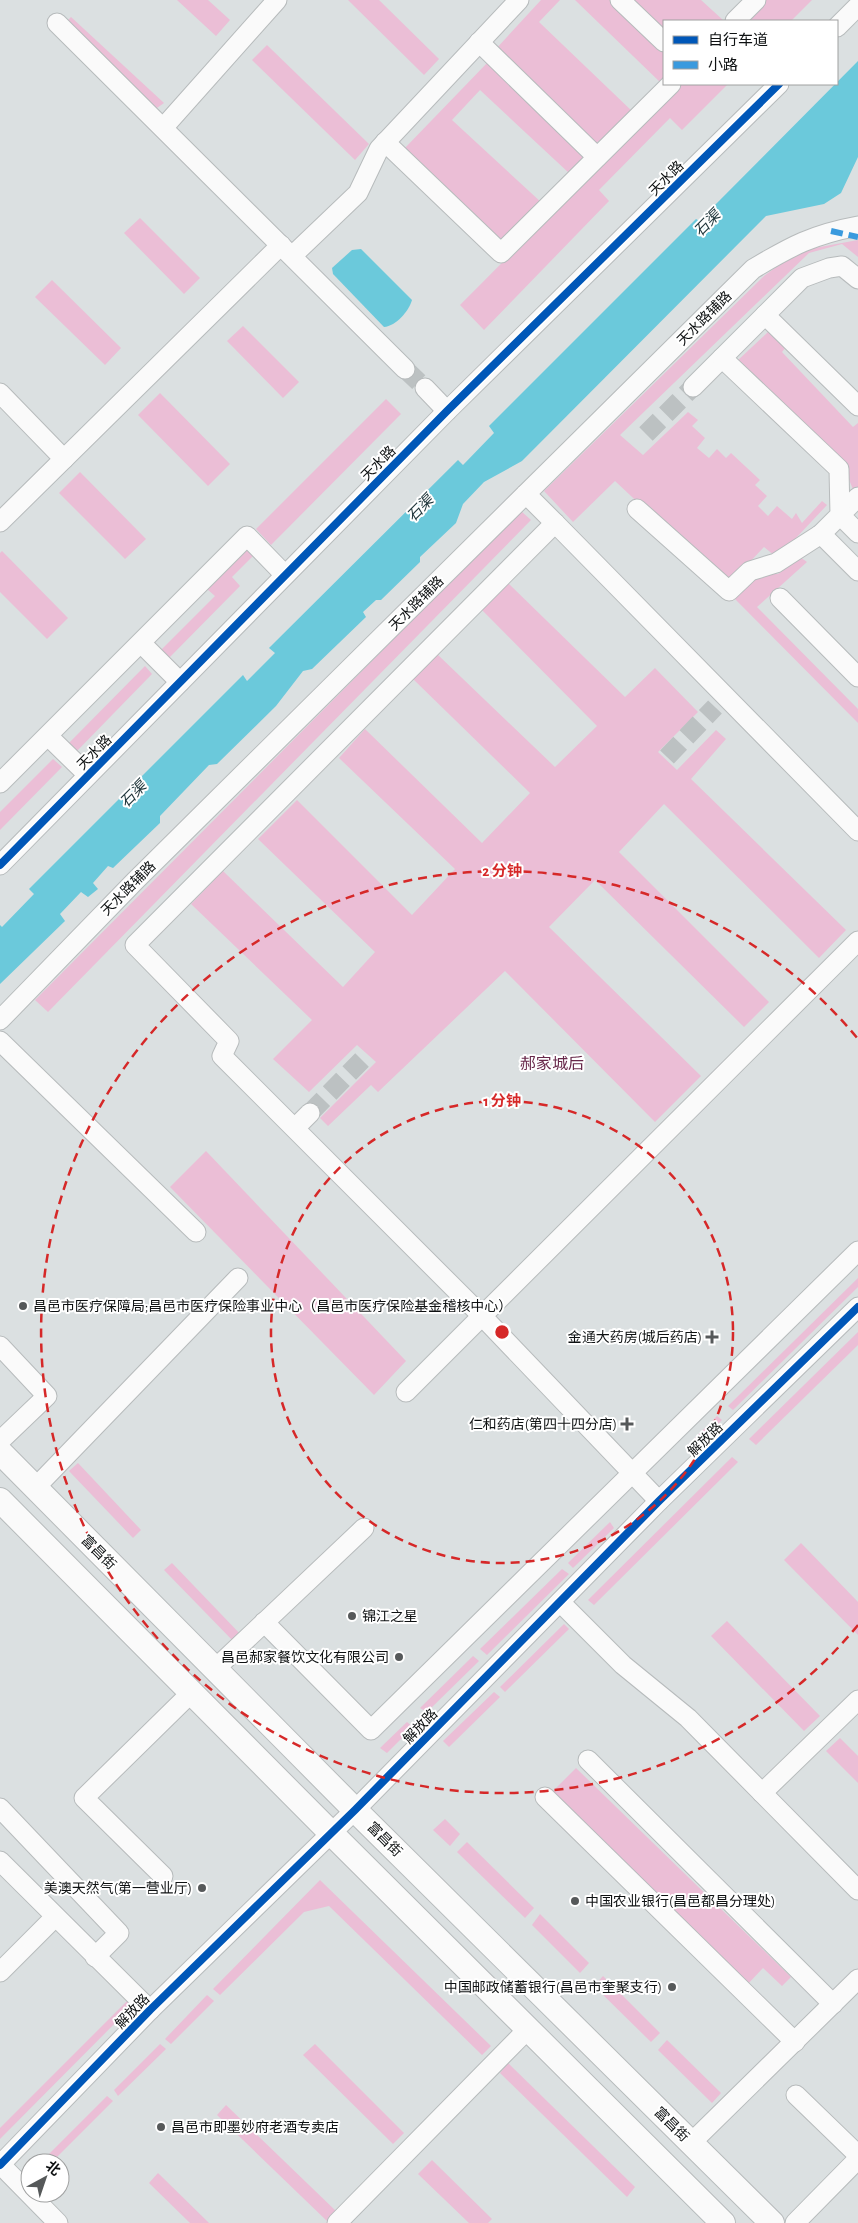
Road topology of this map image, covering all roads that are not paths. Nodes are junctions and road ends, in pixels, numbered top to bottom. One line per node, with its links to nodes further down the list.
1 (277, 0): 13 (street)
2 (519, 0): 10 (street)
3 (620, 0): 9 (street)
4 (756, 0): 6 (street)
5 (858, 6): 8 (street)
6 (736, 20)
7 (57, 23): 13 (street)
8 (838, 25)
9 (663, 41)
10 (479, 42): 14 (street); 15 (street)
11 (670, 85): 15 (street)
12 (778, 85): 26 (street, 天水路)
13 (163, 128): 17 (street)
14 (385, 142): 15 (street); 17 (street)
15 (597, 156)
16 (858, 226): 28 (street, 天水路辅路)
17 (286, 251): 21 (street); 27 (street)
18 (858, 279): 19 (street)
19 (765, 315): 20 (street); 25 (street)
20 (722, 358): 22 (street); 31 (street)
21 (405, 369)
22 (693, 387)
23 (425, 388): 26 (street)
24 (0, 393): 27 (street)
25 (858, 406)
26 (447, 411): 37 (street, 天水路)
27 (64, 459): 32 (street)
28 (526, 494): 33 (street); 48 (street, 天水路辅路)
29 (858, 497): 31 (street)
30 (637, 509): 35 (street)
31 (840, 515): 34 (street); 35 (street)
32 (1, 519)
33 (555, 523): 45 (street); 51 (street)
34 (858, 533)
35 (821, 534): 36 (street)
36 (858, 571)
37 (285, 575): 39 (street); 41 (street, 天水路)
38 (780, 598): 40 (street)
39 (141, 643): 41 (street); 42 (street)
40 (858, 677)
41 (180, 682): 43 (street, 天水路)
42 (48, 736): 43 (street); 44 (street)
43 (88, 775): 46 (street, 天水路)
44 (0, 783)
45 (858, 831)
46 (0, 865)
47 (858, 941): 56 (street)
48 (0, 1020)
49 (0, 1041): 52 (street)
50 (310, 1113): 51 (street)
51 (296, 1128): 56 (street)
52 (196, 1232)
53 (858, 1251): 61 (street)
54 (238, 1278): 62 (street)
55 (858, 1307): 64 (street, 解放路)
56 (482, 1316): 58 (street); 61 (street)
57 (0, 1346): 59 (street)
58 (406, 1392)
59 (0, 1441)
60 (0, 1452): 62 (main road, 富昌街)
61 (632, 1473): 64 (street); 67 (street)
62 (36, 1488): 68 (main road, 富昌街)
63 (0, 1500): 69 (main road)
64 (659, 1501): 66 (street, 解放路)
65 (364, 1528): 67 (street)
66 (560, 1602): 72 (street); 75 (street, 解放路)
67 (264, 1622): 68 (street)
68 (215, 1669): 75 (main road, 富昌街)
69 (191, 1693): 76 (main road); 78 (street)
70 (858, 1700): 72 (street)
71 (588, 1760): 84 (street)
72 (762, 1793): 79 (street)
73 (545, 1797): 87 (street)
74 (0, 1808): 81 (street)
75 (355, 1810): 76 (street, 解放路); 89 (main road, 富昌街)
76 (330, 1832): 85 (street, 解放路); 86 (main road)
77 (0, 1861): 80 (street)
78 (163, 1876)
79 (858, 1890)
80 (55, 1917): 81 (street); 82 (street)
81 (96, 1957): 85 (street)
82 (4, 1961)
83 (858, 1979): 84 (street)
84 (833, 2004): 87 (street)
85 (150, 2010): 92 (street, 解放路)
86 (528, 2029): 94 (street); 95 (main road)
87 (795, 2042): 89 (street)
88 (796, 2096): 90 (street)
89 (691, 2143): 96 (main road, 富昌街)
90 (858, 2155)
91 (858, 2159): 97 (street)
92 (0, 2164): 93 (street)
93 (58, 2223)
94 (337, 2223)
95 (723, 2223)
96 (772, 2223)
97 (795, 2223)

